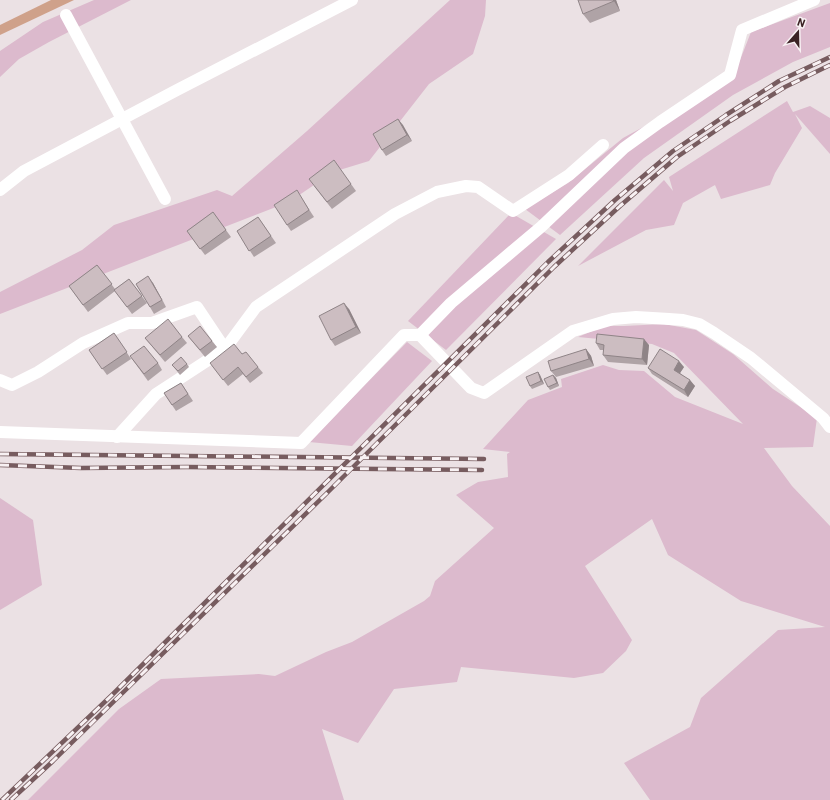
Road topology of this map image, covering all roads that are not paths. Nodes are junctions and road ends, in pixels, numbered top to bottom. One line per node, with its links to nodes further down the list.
1 (352, 0): 4 (street)
2 (814, 0): 8 (street)
3 (66, 15): 4 (street)
4 (123, 119): 6 (street); 7 (street)
5 (603, 145): 9 (street)
6 (0, 190)
7 (165, 199)
8 (420, 335): 11 (street); 13 (street)
9 (226, 349): 10 (street); 13 (street)
10 (0, 380)
11 (830, 427)
12 (0, 432): 13 (street)
13 (117, 437)

